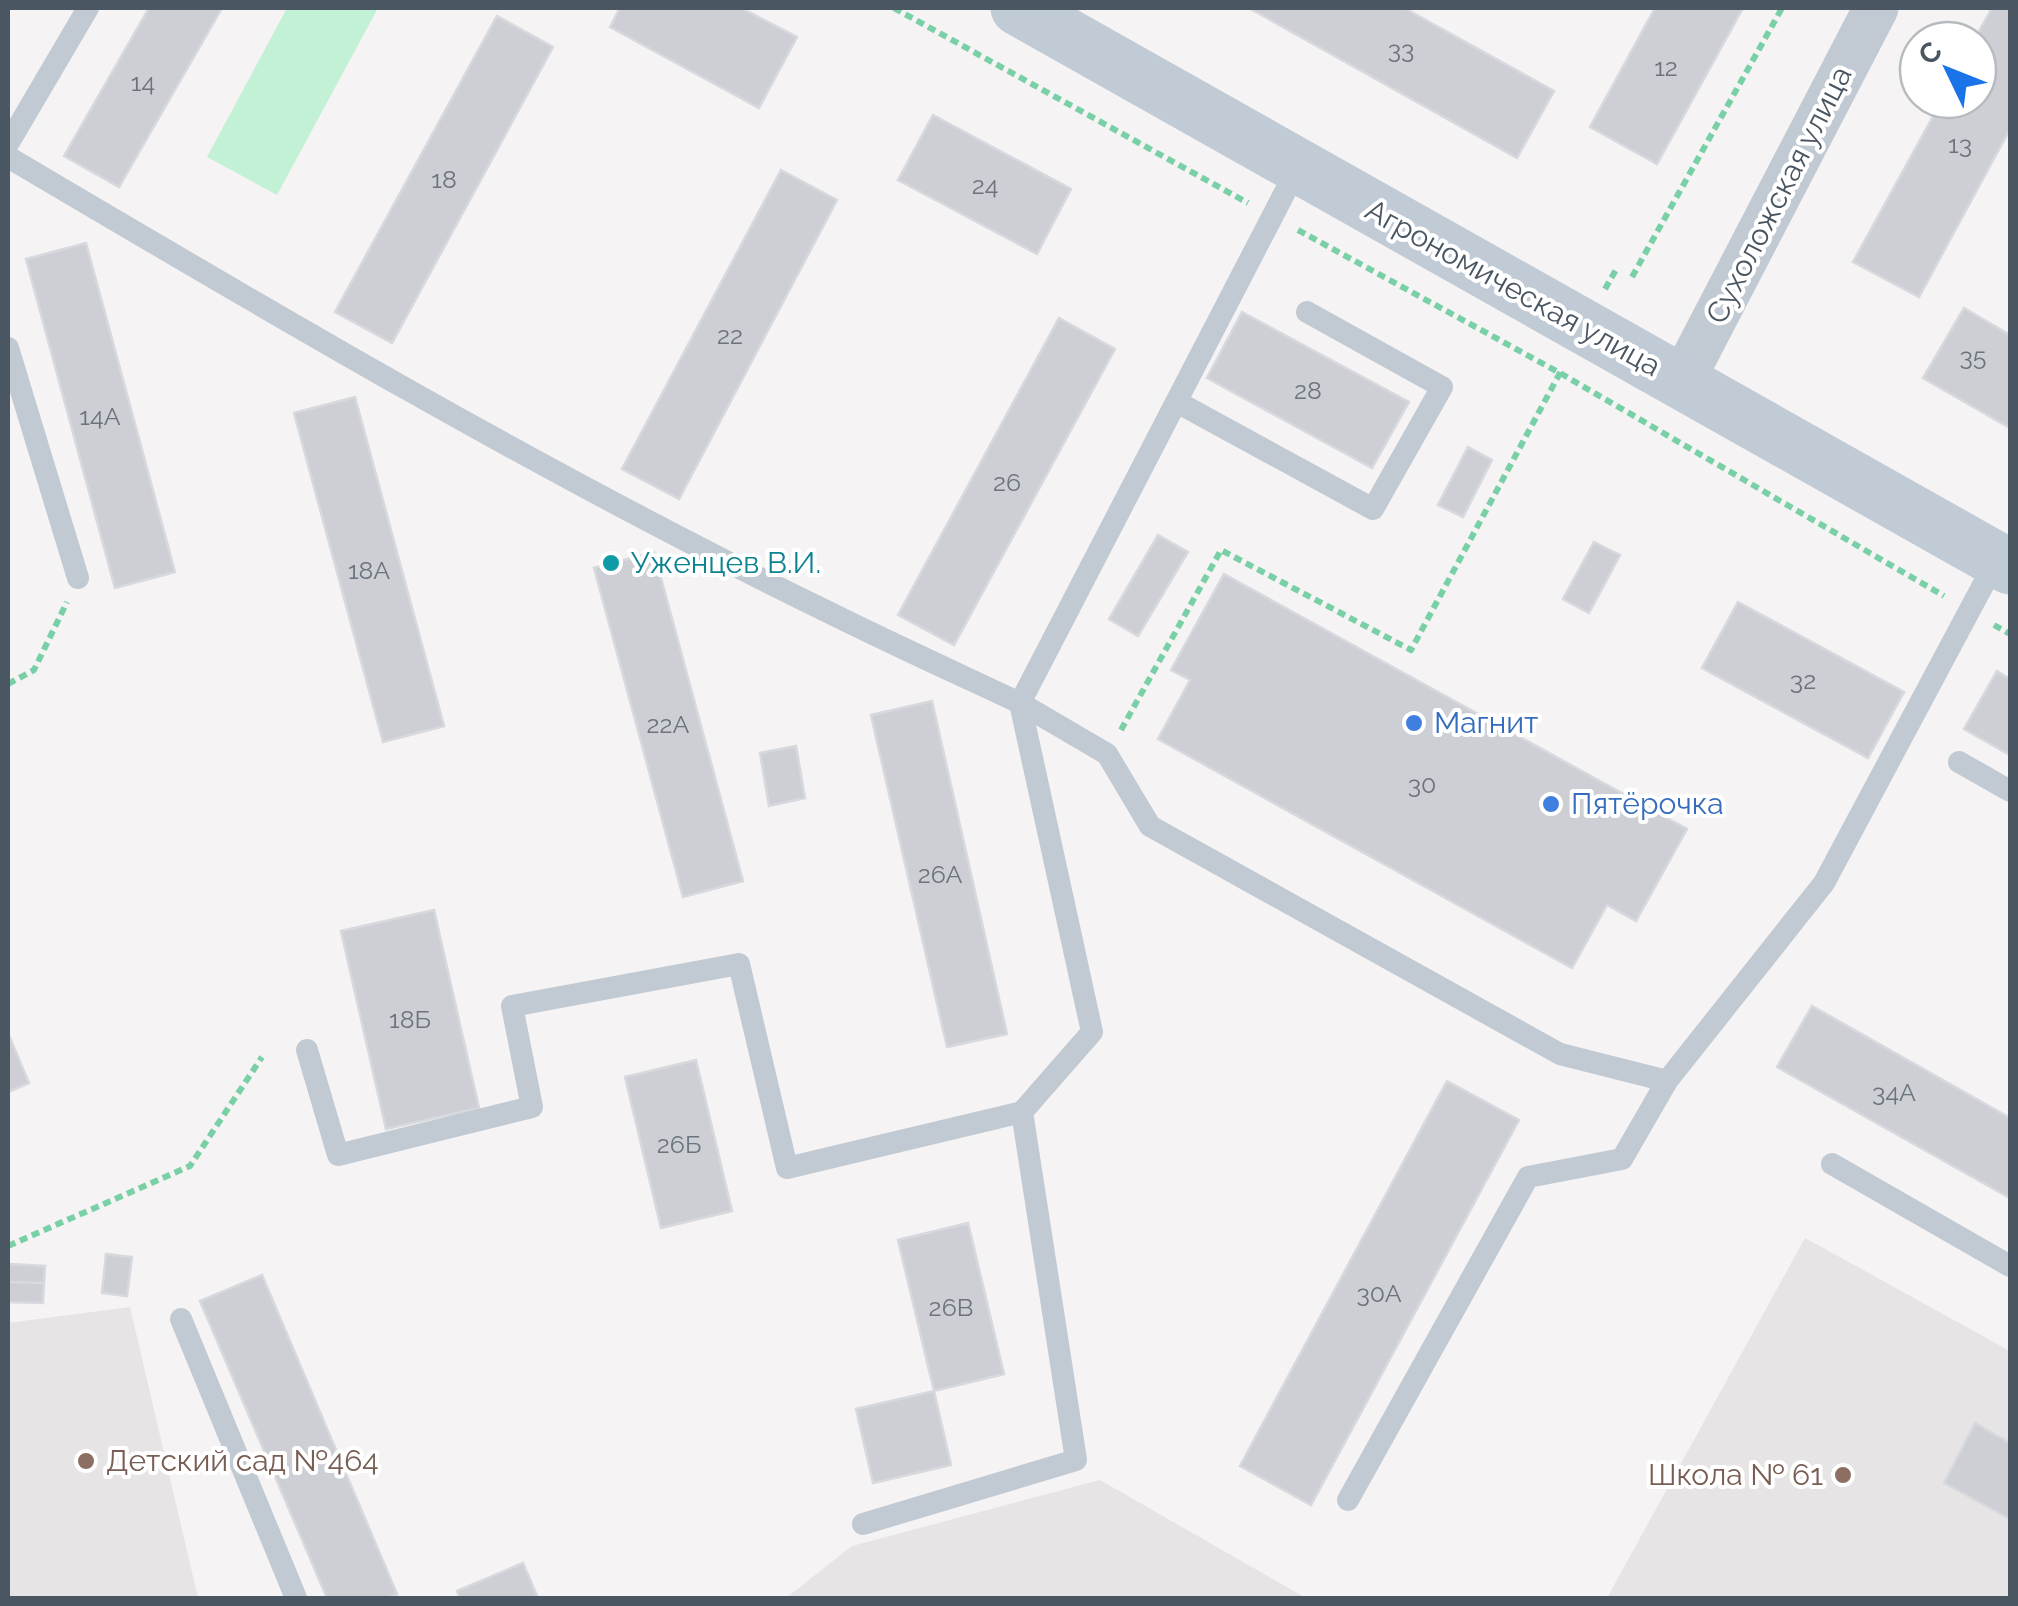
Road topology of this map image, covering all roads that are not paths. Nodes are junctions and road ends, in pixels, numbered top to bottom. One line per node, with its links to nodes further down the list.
1 (88, 8): 4 (lane)
2 (1018, 8): 6 (street, Агрономическая улица)
3 (1876, 8): 9 (street, Сухоложская улица)
4 (8, 144)
5 (8, 157): 13 (lane)
6 (1298, 167): 9 (street, Агрономическая улица); 10 (lane)
7 (1307, 312): 10 (lane)
8 (8, 348): 12 (lane)
9 (1680, 383): 11 (street, Агрономическая улица)
10 (1177, 402): 13 (lane)
11 (2004, 563): 17 (lane)
12 (78, 578)
13 (1020, 703): 17 (lane); 18 (lane)
14 (1959, 762): 15 (lane)
15 (2010, 791)
16 (308, 1050): 18 (lane)
17 (1667, 1081): 22 (lane)
18 (1022, 1112): 23 (lane)
19 (1832, 1164): 20 (lane)
20 (2010, 1266)
21 (181, 1319): 24 (lane)
22 (1348, 1500)
23 (864, 1524)
24 (296, 1598)

